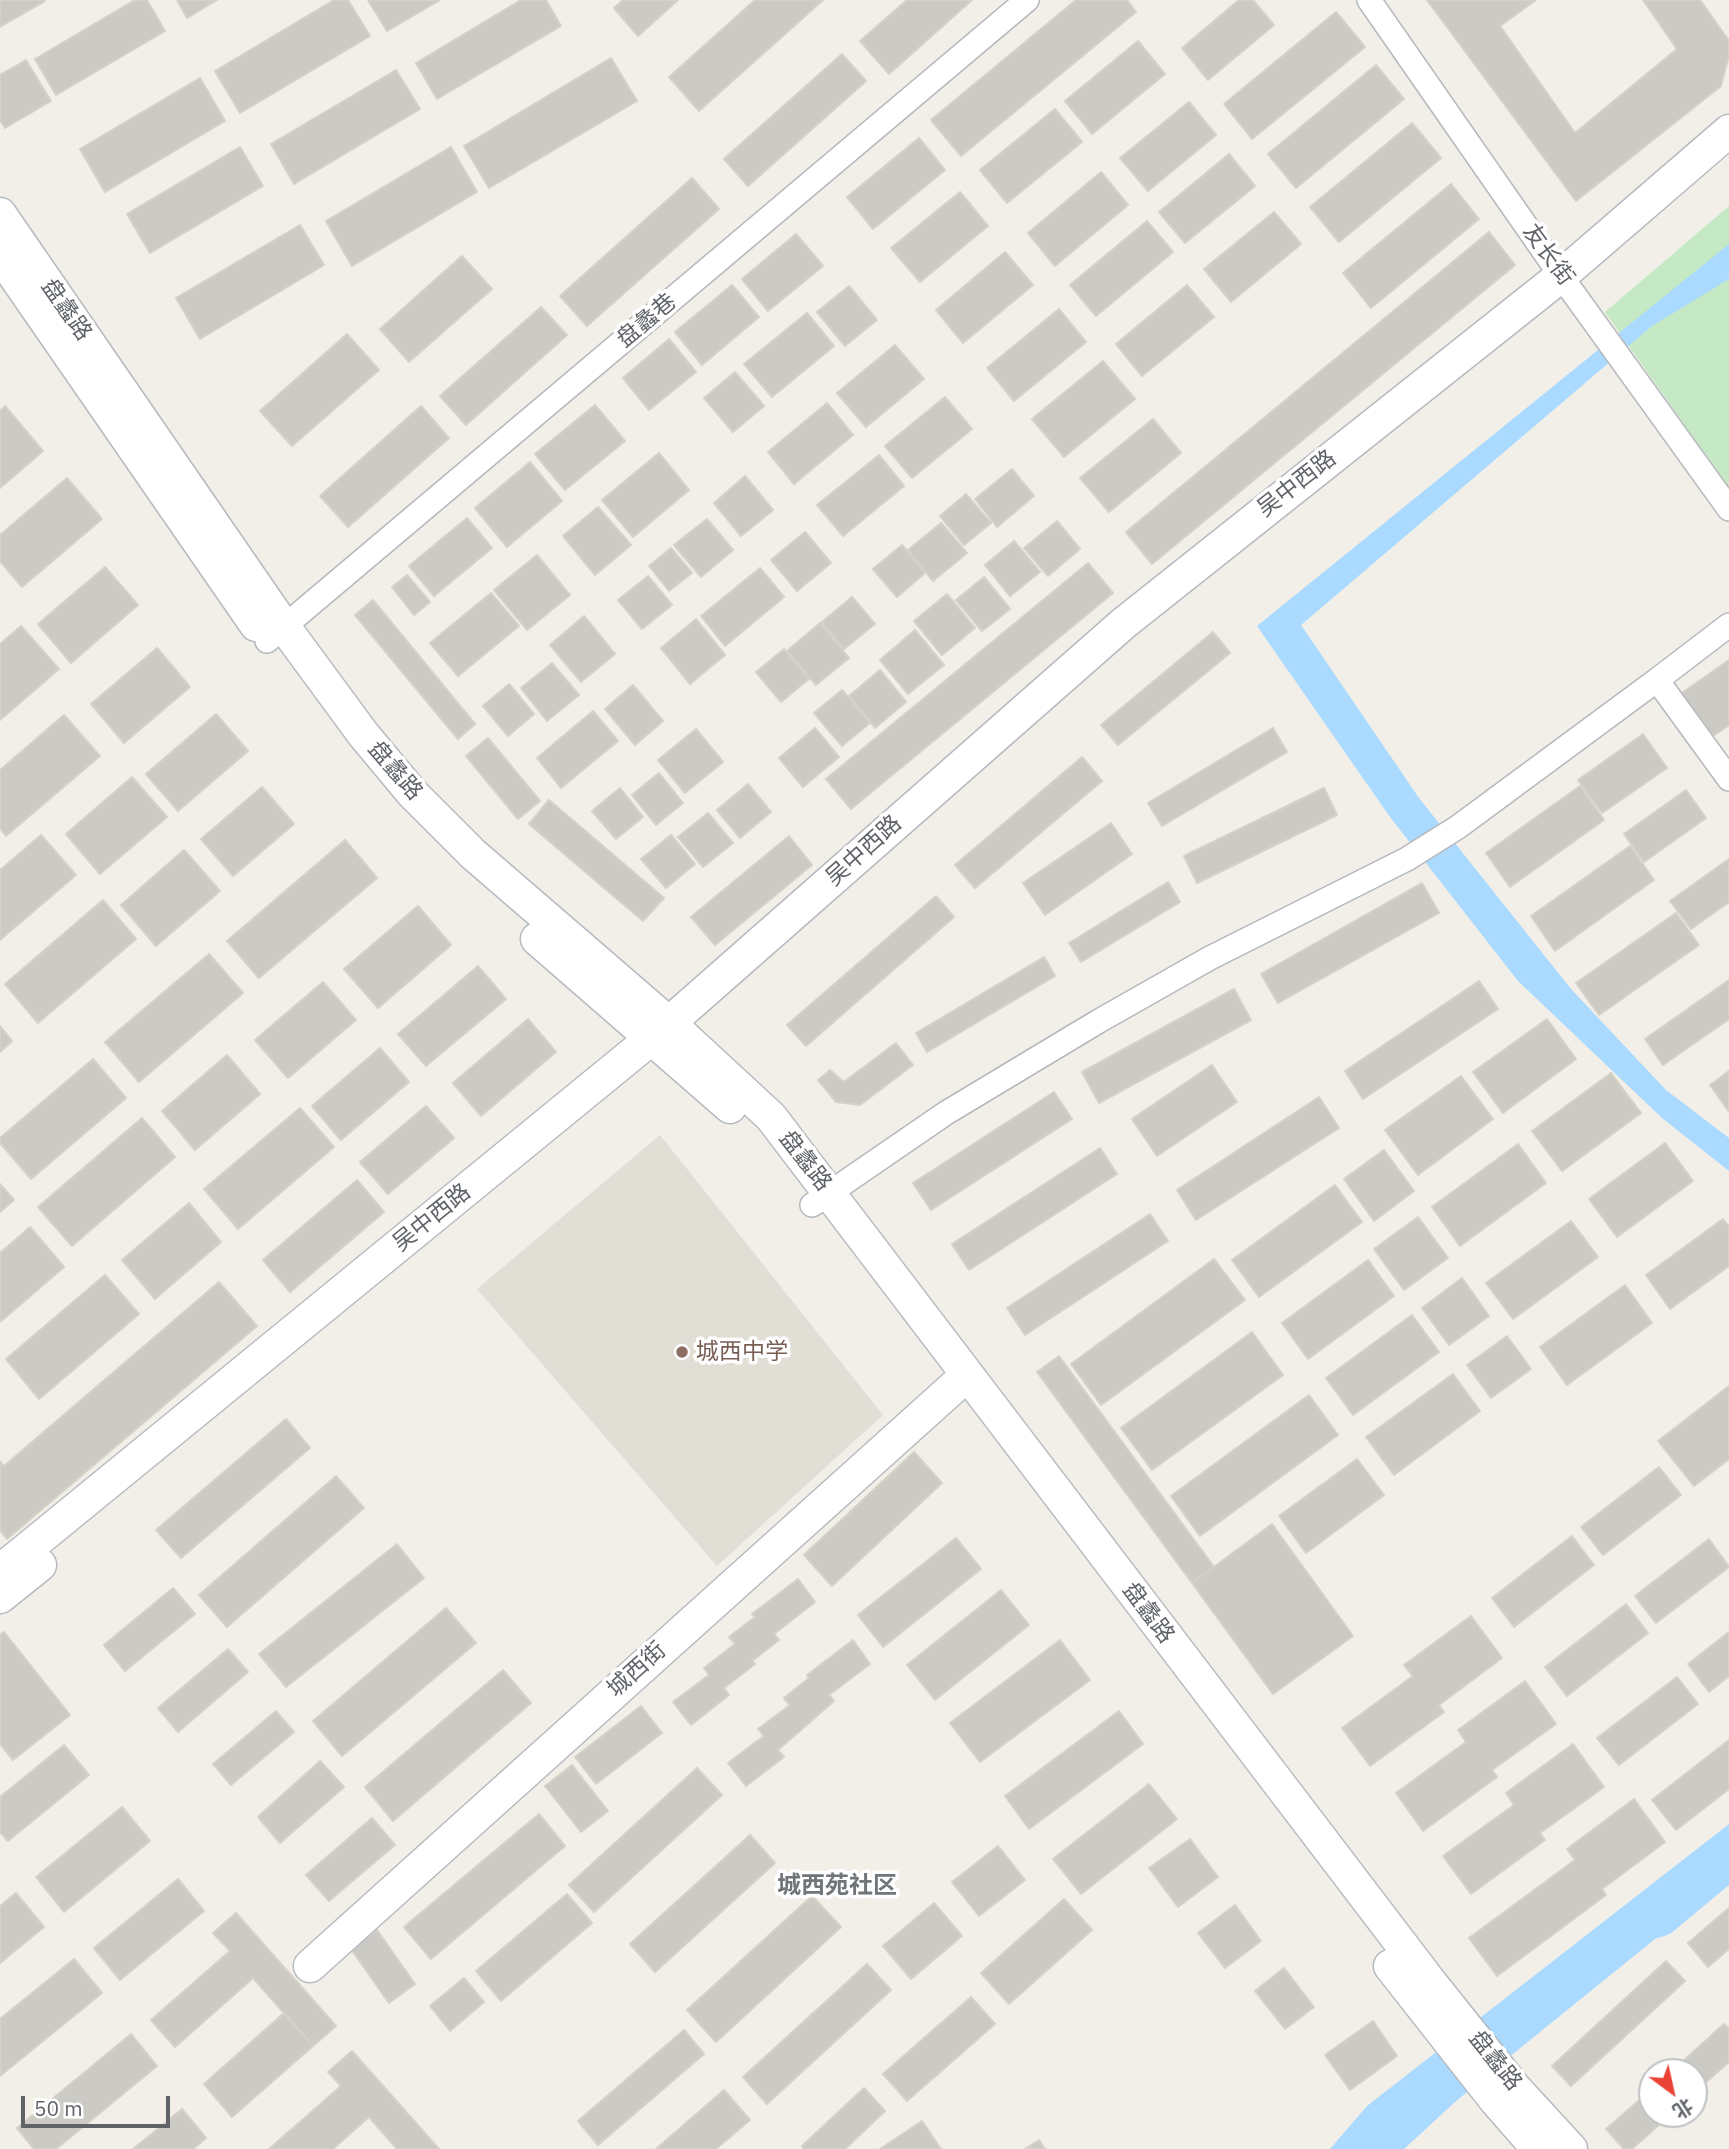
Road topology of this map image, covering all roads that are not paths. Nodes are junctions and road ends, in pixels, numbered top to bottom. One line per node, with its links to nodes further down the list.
1 (1027, 0): 10 (street, 盘蠡巷)
2 (1368, 0): 7 (street, 友长街)
3 (1729, 131): 7 (main road, 吴中西路)
4 (1729, 158): 7 (main road, 吴中西路)
5 (0, 214): 10 (main road, 盘蠡路)
6 (0, 255): 10 (main road, 盘蠡路)
7 (1567, 284): 8 (street, 友长街); 13 (main road, 吴中西路)
8 (1729, 509)
9 (1729, 625): 11 (street)
10 (276, 634): 13 (main road, 盘蠡路)
11 (1657, 680): 12 (street); 14 (street)
12 (1729, 779)
13 (669, 1038): 14 (main road, 盘蠡路); 16 (main road, 吴中西路); 17 (main road, 吴中西路)
14 (820, 1198): 15 (main road, 盘蠡路)
15 (957, 1383): 18 (main road, 城西街); 19 (main road, 盘蠡路)
16 (0, 1571)
17 (0, 1597)
18 (310, 1966)
19 (1505, 2094): 20 (main road, 盘蠡路); 21 (main road, 盘蠡路)
20 (1538, 2149)
21 (1571, 2149)

